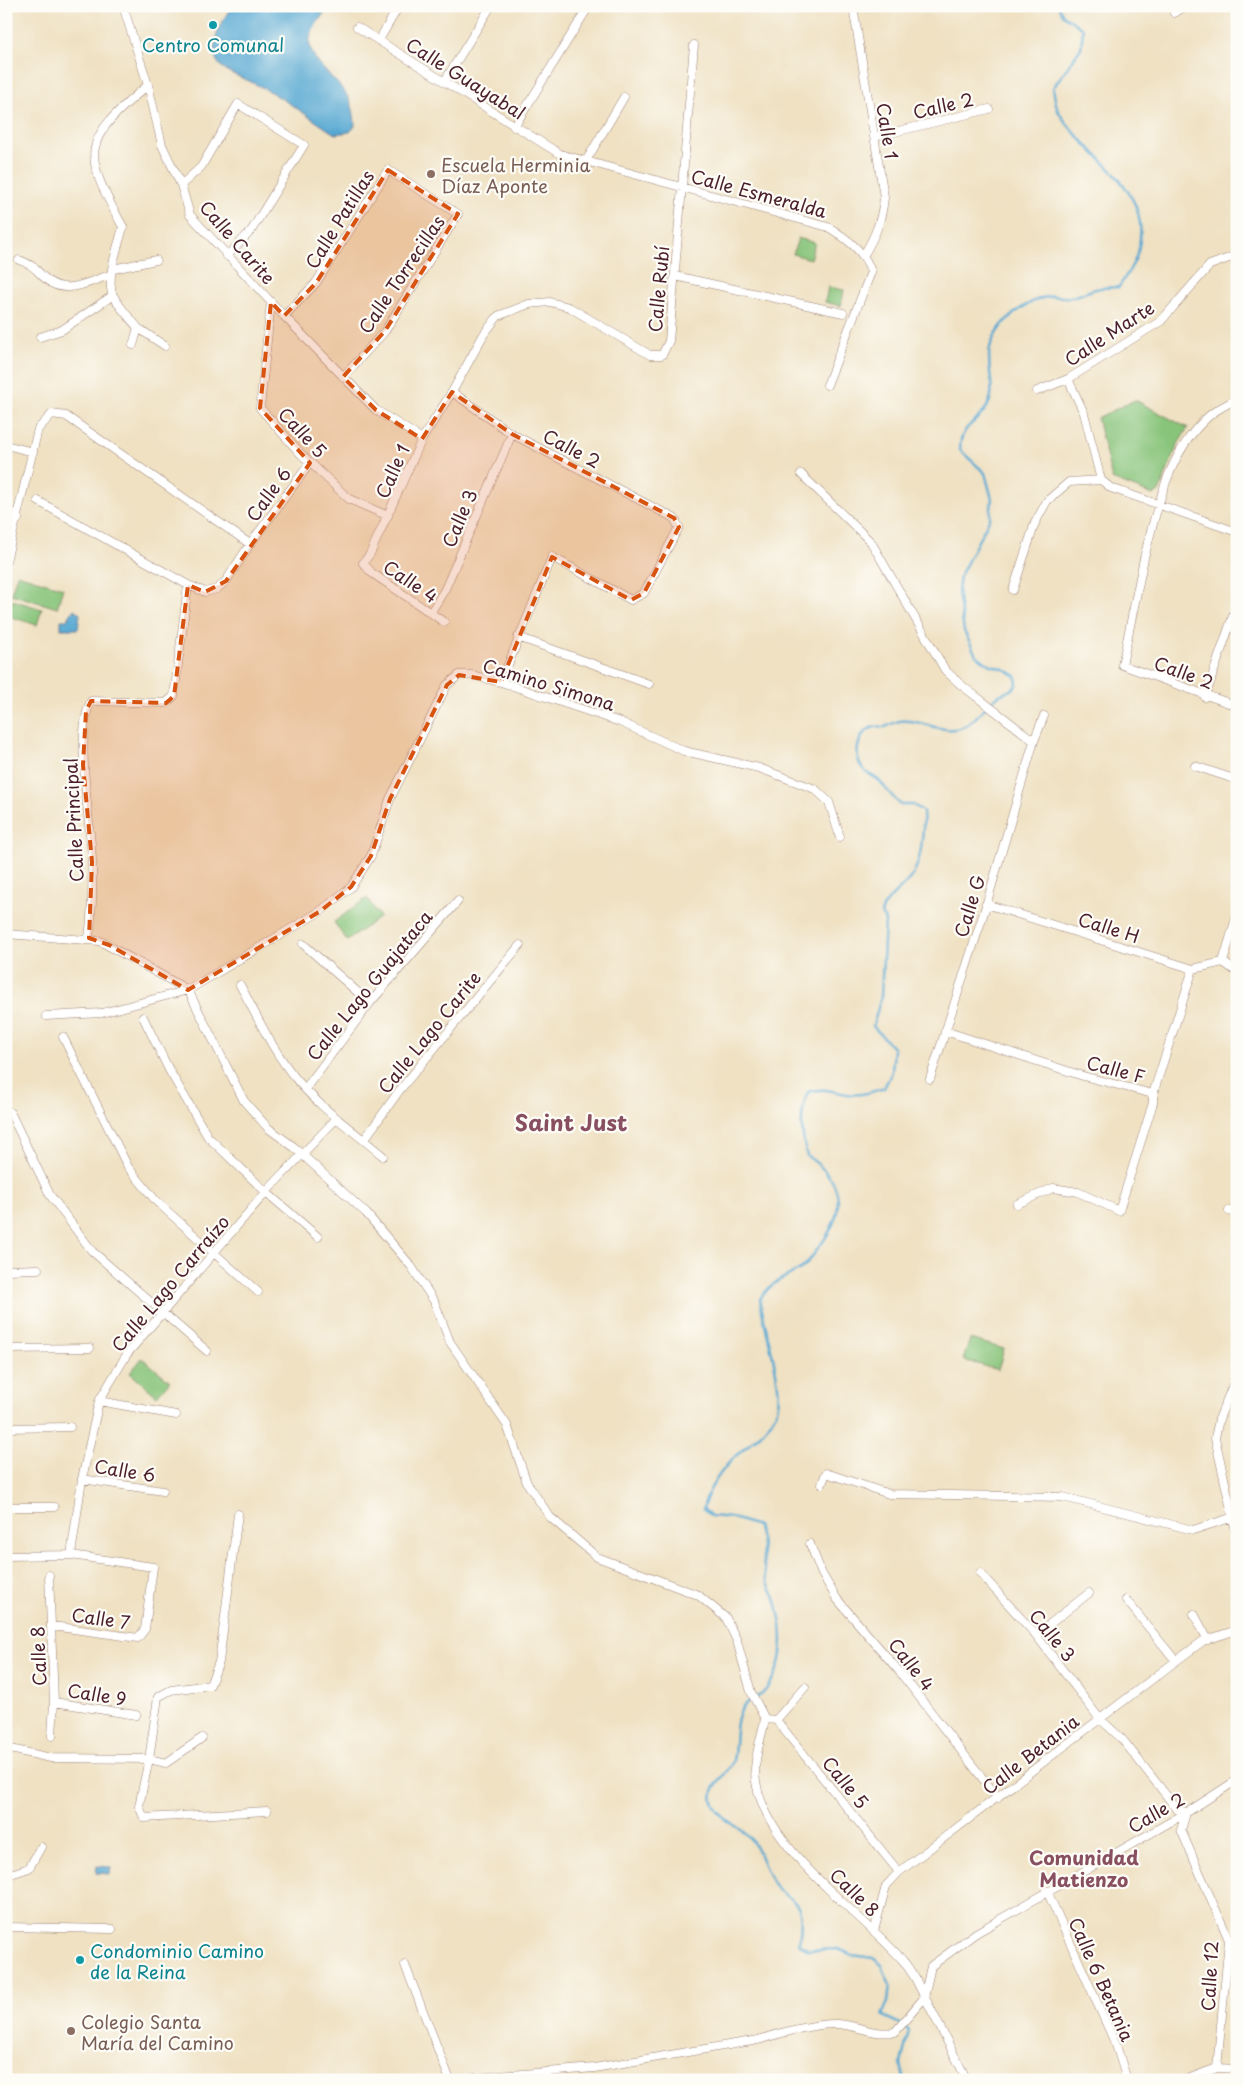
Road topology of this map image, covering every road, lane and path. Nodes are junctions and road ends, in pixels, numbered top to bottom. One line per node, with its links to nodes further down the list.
1 (123, 6): 12 (street, Calle Carite)
2 (399, 6): 9 (street)
3 (491, 6): 11 (street)
4 (589, 6): 15 (street)
5 (853, 6): 16 (street, Calle 1)
6 (1186, 6): 7 (street)
7 (1174, 13)
8 (357, 27): 9 (street, Calle Guayabal)
9 (379, 40): 11 (street, Calle Guayabal)
10 (694, 45): 20 (street, Calle Rubí)
11 (444, 82): 15 (street, Calle Guayabal)
12 (148, 85): 19 (street, Calle Carite); 27 (street)
13 (624, 97): 18 (street)
14 (989, 109): 16 (street, Calle 2)
15 (514, 127): 17 (street, Calle Guayabal)
16 (874, 137): 24 (street, Calle 1)
17 (560, 154): 18 (street, Calle Esmeralda)
18 (586, 161): 20 (street, Calle Esmeralda)
19 (181, 185): 23 (street, Calle Carite); 23 (street)
20 (682, 187): 24 (street, Calle Esmeralda); 28 (street, Calle Rubí)
21 (427, 194): 32 (street, Calle Patillas); 37 (street, Calle Torrecillas)
22 (1237, 255): 38 (street, Calle Marte)
23 (227, 256): 30 (street, Calle Carite)
24 (863, 256): 39 (street)
25 (20, 260): 27 (street)
26 (156, 260): 27 (street)
27 (112, 272): 29 (street)
28 (674, 276): 31 (street); 41 (street, Calle Rubí)
29 (112, 296): 33 (street); 34 (street)
30 (271, 302): 32 (street, Calle Carite); 47 (street, Calle 5)
31 (843, 313)
32 (284, 316): 37 (street, Calle Carite)
33 (138, 328): 35 (street); 36 (street)
34 (40, 337)
35 (133, 346)
36 (165, 346)
37 (343, 377): 44 (street, Calle Carite)
38 (1068, 379): 40 (street, Calle Marte); 49 (street)
39 (827, 385)
40 (1037, 391)
41 (452, 392): 43 (street, Calle 2); 44 (street, Calle 1)
42 (1237, 399): 51 (street)
43 (512, 434): 62 (street, Calle 3); 64 (street, Calle 2)
44 (422, 439): 53 (street, Calle 1)
45 (6, 445): 46 (street)
46 (33, 452): 54 (street); 56 (street)
47 (310, 463): 53 (street, Calle 5); 56 (street, Calle 6)
48 (801, 474): 70 (street)
49 (1101, 480): 51 (street); 60 (street)
50 (38, 501): 59 (street, Calle 6)
51 (1158, 505): 55 (street); 67 (street, Calle 2)
52 (6, 516): 54 (street)
53 (388, 516): 58 (street, Calle 1)
54 (18, 519): 57 (street)
55 (1237, 532)
56 (250, 544): 59 (street, Calle 6)
57 (6, 561)
58 (363, 563): 62 (street, Calle 4)
59 (188, 586): 78 (street, Calle Principal)
60 (1013, 590)
61 (1235, 610): 67 (street)
62 (431, 612): 63 (street, Calle 4)
63 (444, 622)
64 (518, 637): 65 (street); 66 (street)
65 (501, 682): 73 (street, Camino Simona); 85 (street, Camino Simona)
66 (649, 684)
67 (1206, 697): 68 (street, Calle 2)
68 (1237, 706)
69 (1044, 716): 70 (street, Calle G)
70 (1034, 741): 75 (street, Calle G)
71 (1195, 766): 72 (street)
72 (1237, 780)
73 (840, 837)
74 (458, 901): 86 (street, Calle Lago Guajataca)
75 (986, 904): 82 (street, Calle H); 89 (street, Calle G)
76 (1237, 916): 81 (street)
77 (6, 934): 78 (street)
78 (89, 938): 85 (street)
79 (303, 944): 86 (street)
80 (520, 944): 96 (street, Calle Lago Carite)
81 (1223, 962): 82 (street); 83 (street)
82 (1193, 969): 93 (street, Calle F)
83 (1237, 972)
84 (240, 985): 92 (street)
85 (188, 990): 87 (street, Camino Simona); 97 (street)
86 (370, 1003): 92 (street, Calle Lago Guajataca)
87 (46, 1016)
88 (143, 1017): 99 (street)
89 (946, 1031): 91 (street, Calle G); 93 (street, Calle F)
90 (62, 1037): 102 (street)
91 (930, 1078)
92 (305, 1089): 95 (street)
93 (1153, 1094): 100 (street)
94 (10, 1112): 106 (street)
95 (337, 1118): 96 (street); 97 (street, Calle Lago Carraízo)
96 (364, 1140): 98 (street)
97 (302, 1155): 99 (street, Calle Lago Carraízo); 139 (street)
98 (383, 1156)
99 (266, 1192): 101 (street); 102 (street, Calle Lago Carraízo)
100 (1017, 1204)
101 (318, 1236)
102 (214, 1252): 105 (street); 106 (street, Calle Lago Carraízo)
103 (38, 1269): 104 (street)
104 (6, 1270)
105 (258, 1292)
106 (162, 1312): 109 (street); 111 (street, Calle Lago Carraízo)
107 (90, 1348): 108 (street)
108 (6, 1349)
109 (208, 1351)
110 (1237, 1376): 121 (street)
111 (99, 1401): 112 (street); 115 (street, Calle Lago Carraízo)
112 (176, 1415)
113 (70, 1427): 114 (street)
114 (6, 1428)
115 (82, 1479): 117 (street, Calle 6); 124 (street, Calle Lago Carraízo)
116 (822, 1484): 121 (street)
117 (163, 1491)
118 (6, 1507): 119 (street)
119 (54, 1507)
120 (238, 1514): 145 (street)
121 (1235, 1517): 122 (street)
122 (1237, 1536)
123 (810, 1544): 147 (street, Calle 4)
124 (71, 1555): 125 (street); 131 (street, Calle 7)
125 (6, 1556)
126 (980, 1573): 133 (street, Calle 3)
127 (49, 1576): 131 (street, Calle 8)
128 (1089, 1593): 133 (street)
129 (1126, 1600): 135 (street)
130 (1194, 1614): 134 (street)
131 (52, 1626): 137 (street, Calle 8)
132 (1237, 1630): 134 (street, Calle Betania)
133 (1036, 1634): 140 (street, Calle 3)
134 (1208, 1640): 135 (street, Calle Betania)
135 (1176, 1661): 140 (street, Calle Betania)
136 (805, 1688): 141 (street)
137 (54, 1702): 138 (street, Calle 9); 142 (street, Calle 8)
138 (136, 1715)
139 (765, 1718): 141 (street); 156 (street, Calle 8)
140 (1099, 1718): 147 (street, Calle Betania); 149 (street)
141 (776, 1720): 152 (street, Calle 5)
142 (52, 1736)
143 (202, 1738): 145 (street)
144 (6, 1748): 145 (street)
145 (149, 1759): 148 (street)
146 (1237, 1780): 149 (street, Calle 2)
147 (998, 1798): 152 (street, Calle Betania)
148 (267, 1811)
149 (1186, 1814): 153 (street, Calle 2); 159 (street, Calle 12)
150 (41, 1847): 151 (street)
151 (6, 1872)
152 (899, 1872): 156 (street, Calle Betania)
153 (1047, 1891): 158 (street, Calle 2); 163 (street, Calle 6 Betania)
154 (6, 1927): 155 (street)
155 (112, 1928)
156 (874, 1931): 158 (street, Calle 8)
157 (405, 1965): 161 (street)
158 (924, 1998): 161 (street); 162 (street, Calle 8)
159 (1217, 2068): 160 (street); 164 (street)
160 (1237, 2069)
161 (451, 2080)
162 (967, 2080)
163 (1127, 2080)
164 (1184, 2080)

